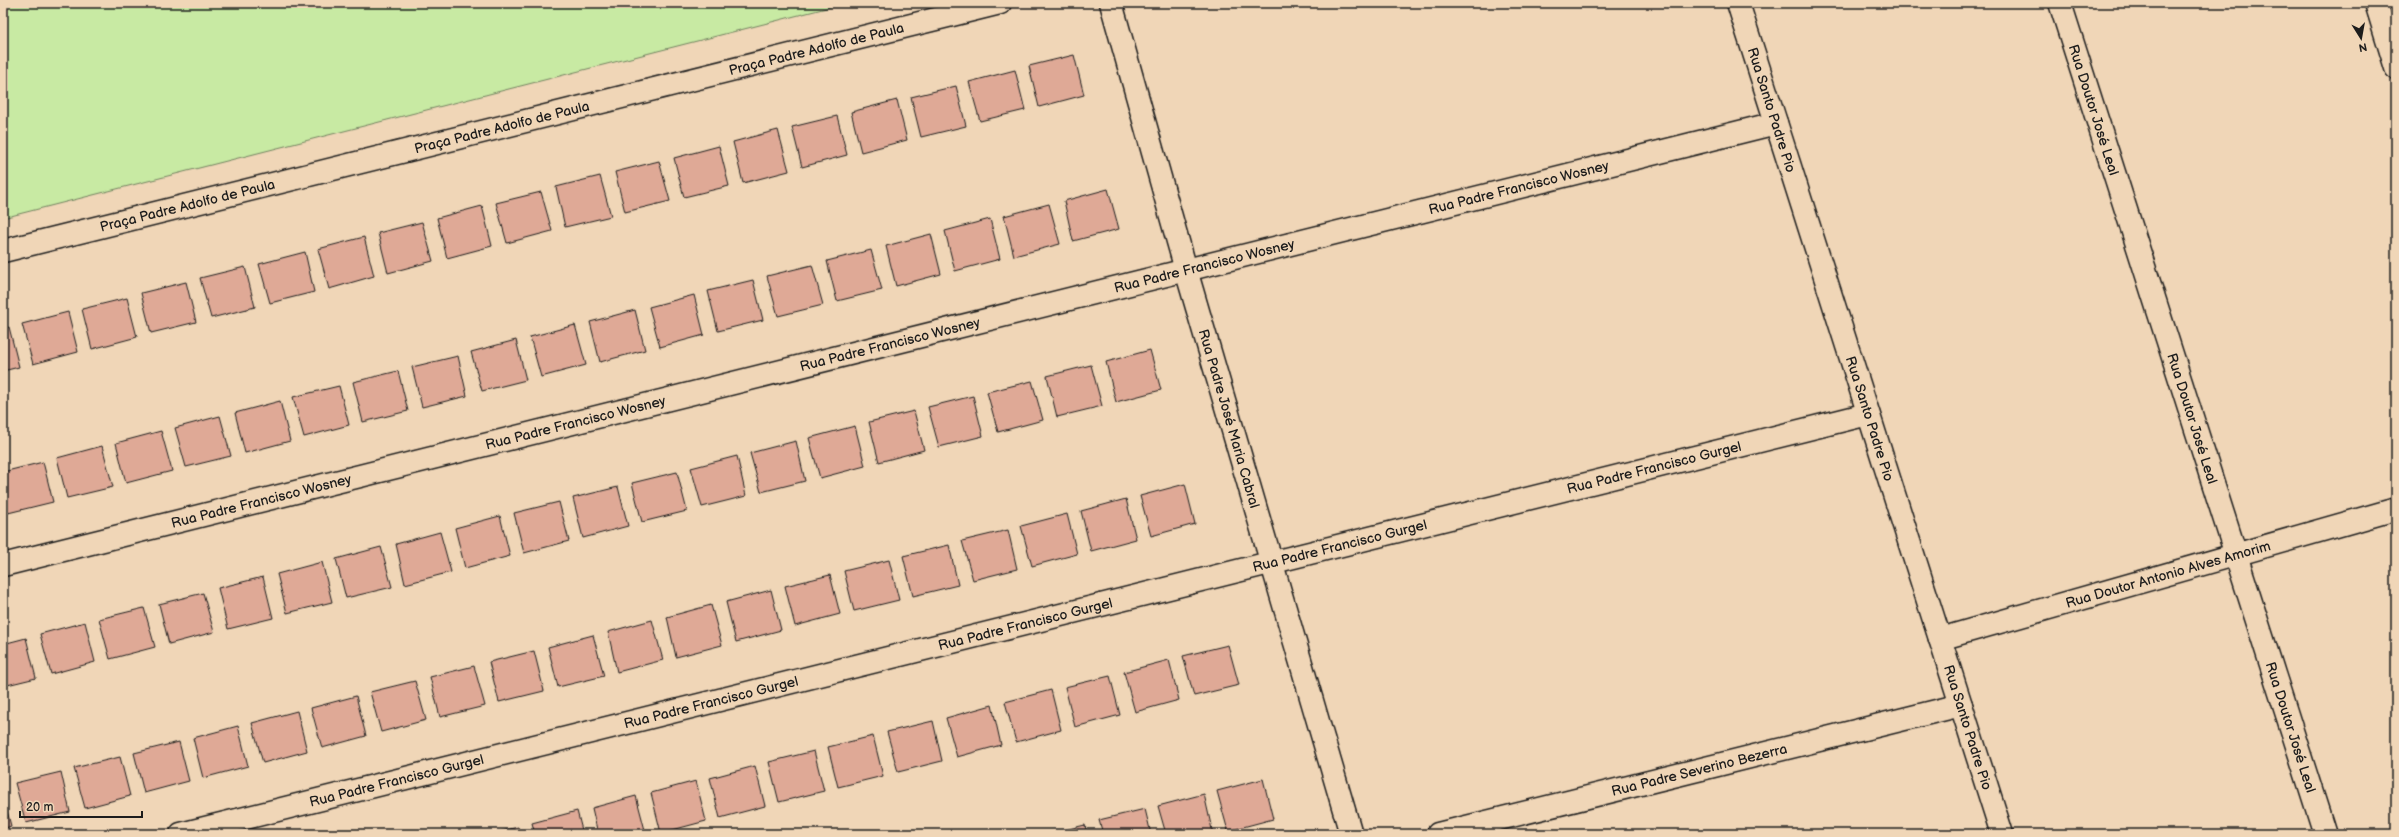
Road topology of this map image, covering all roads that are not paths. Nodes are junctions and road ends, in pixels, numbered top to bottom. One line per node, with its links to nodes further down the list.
1 (1000, 3): 8 (street, Praça Padre Adolfo de Paula)
2 (1111, 3): 9 (street, Rua Padre José Maria Cabral)
3 (1738, 3): 7 (street, Rua Santo Padre Pio)
4 (2060, 3): 12 (street, Rua Doutor José Leal)
5 (2376, 3): 6 (street)
6 (2396, 68)
7 (1776, 123): 9 (street, Rua Padre Francisco Wosney); 10 (street, Rua Santo Padre Pio)
8 (3, 251)
9 (1186, 270): 13 (street, Rua Padre José Maria Cabral); 14 (street, Rua Padre Francisco Wosney)
10 (1868, 414): 13 (street, Rua Padre Francisco Gurgel); 15 (street, Rua Santo Padre Pio)
11 (2396, 509): 12 (street, Rua Doutor Antonio Alves Amorim)
12 (2236, 555): 15 (street, Rua Doutor Antonio Alves Amorim); 21 (street, Rua Doutor José Leal)
13 (1272, 563): 17 (street, Rua Padre Francisco Gurgel); 18 (street, Rua Padre José Maria Cabral)
14 (3, 564)
15 (1940, 639): 16 (street, Rua Santo Padre Pio)
16 (1961, 705): 19 (street, Rua Padre Severino Bezerra); 20 (street, Rua Santo Padre Pio)
17 (182, 834)
18 (1351, 834)
19 (1438, 834)
20 (2002, 834)
21 (2325, 834)

